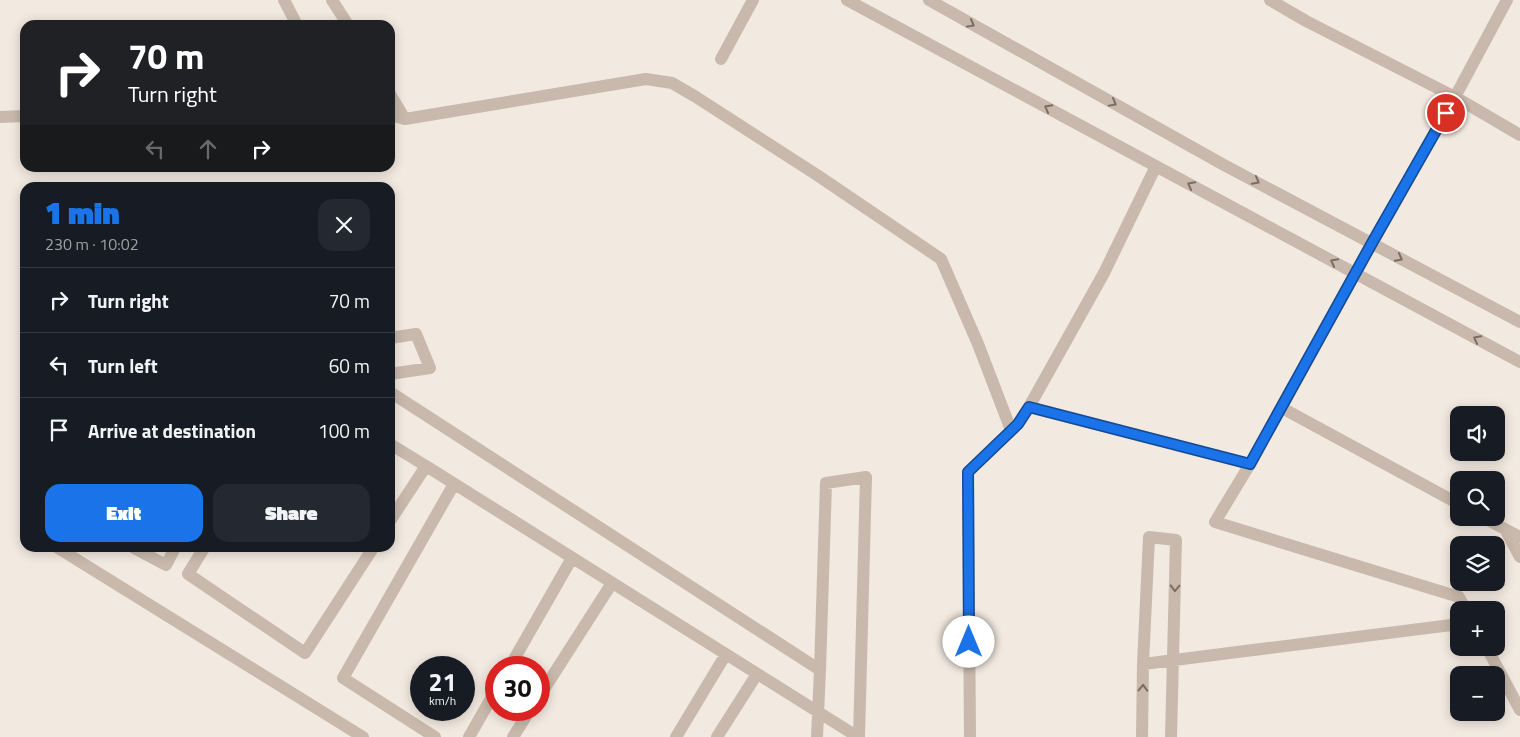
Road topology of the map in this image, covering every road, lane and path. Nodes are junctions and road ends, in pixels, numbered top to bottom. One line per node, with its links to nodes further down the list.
1 (284, 0): 8 (street)
2 (332, 0): 9 (street)
3 (753, 0): 10 (street)
4 (847, 0): 18 (street, one-way to 4)
5 (929, 0): 19 (street, one-way to 19)
6 (1270, 0): 11 (street)
7 (1507, 0): 11 (street)
8 (294, 20)
9 (345, 20)
10 (721, 59)
11 (1455, 97): 17 (street); 19 (street)
12 (395, 102): 16 (street)
13 (20, 116): 15 (street)
14 (395, 116): 16 (street)
15 (0, 117)
16 (405, 119): 28 (street)
17 (1520, 135)
18 (1156, 166): 20 (street, one-way to 18); 26 (street)
19 (1372, 243): 20 (street); 21 (street, one-way to 21)
20 (1356, 274): 23 (street, one-way to 20); 27 (street)
21 (1520, 322)
22 (395, 337): 24 (street)
23 (1520, 362)
24 (395, 373)
25 (395, 395): 53 (street)
26 (1029, 407): 28 (street); 30 (street)
27 (1282, 408): 30 (street); 33 (street)
28 (1011, 430): 68 (street)
29 (395, 447): 31 (street)
30 (1250, 464): 46 (street)
31 (426, 466): 32 (street); 34 (street)
32 (454, 484): 44 (street); 61 (street)
33 (1450, 499)
34 (395, 513)
35 (1499, 526): 36 (street)
36 (1505, 529): 37 (street); 43 (street)
37 (1520, 537)
38 (64, 552): 60 (street)
39 (142, 552): 40 (street)
40 (173, 552)
41 (202, 552): 42 (street)
42 (370, 552)
43 (1520, 557)
44 (572, 558): 45 (street); 49 (street)
45 (612, 583): 48 (street); 55 (street)
46 (1461, 601)
47 (1450, 625): 51 (street)
48 (726, 654): 54 (street); 64 (street)
49 (516, 656)
50 (1490, 656): 57 (street)
51 (1173, 660): 52 (street); 52 (street, one-way to 51); 70 (street)
52 (1143, 664): 69 (street, one-way to 52)
53 (820, 670): 58 (street); 67 (street)
54 (757, 674): 58 (street); 65 (street)
55 (550, 680)
56 (485, 709): 62 (street)
57 (1520, 710)
58 (818, 712): 66 (street); 67 (street)
59 (523, 721): 63 (street)
60 (363, 737)
61 (435, 737)
62 (469, 737)
63 (513, 737)
64 (676, 737)
65 (717, 737)
66 (817, 737)
67 (858, 737)
68 (970, 737)
69 (1142, 737)
70 (1170, 737)

